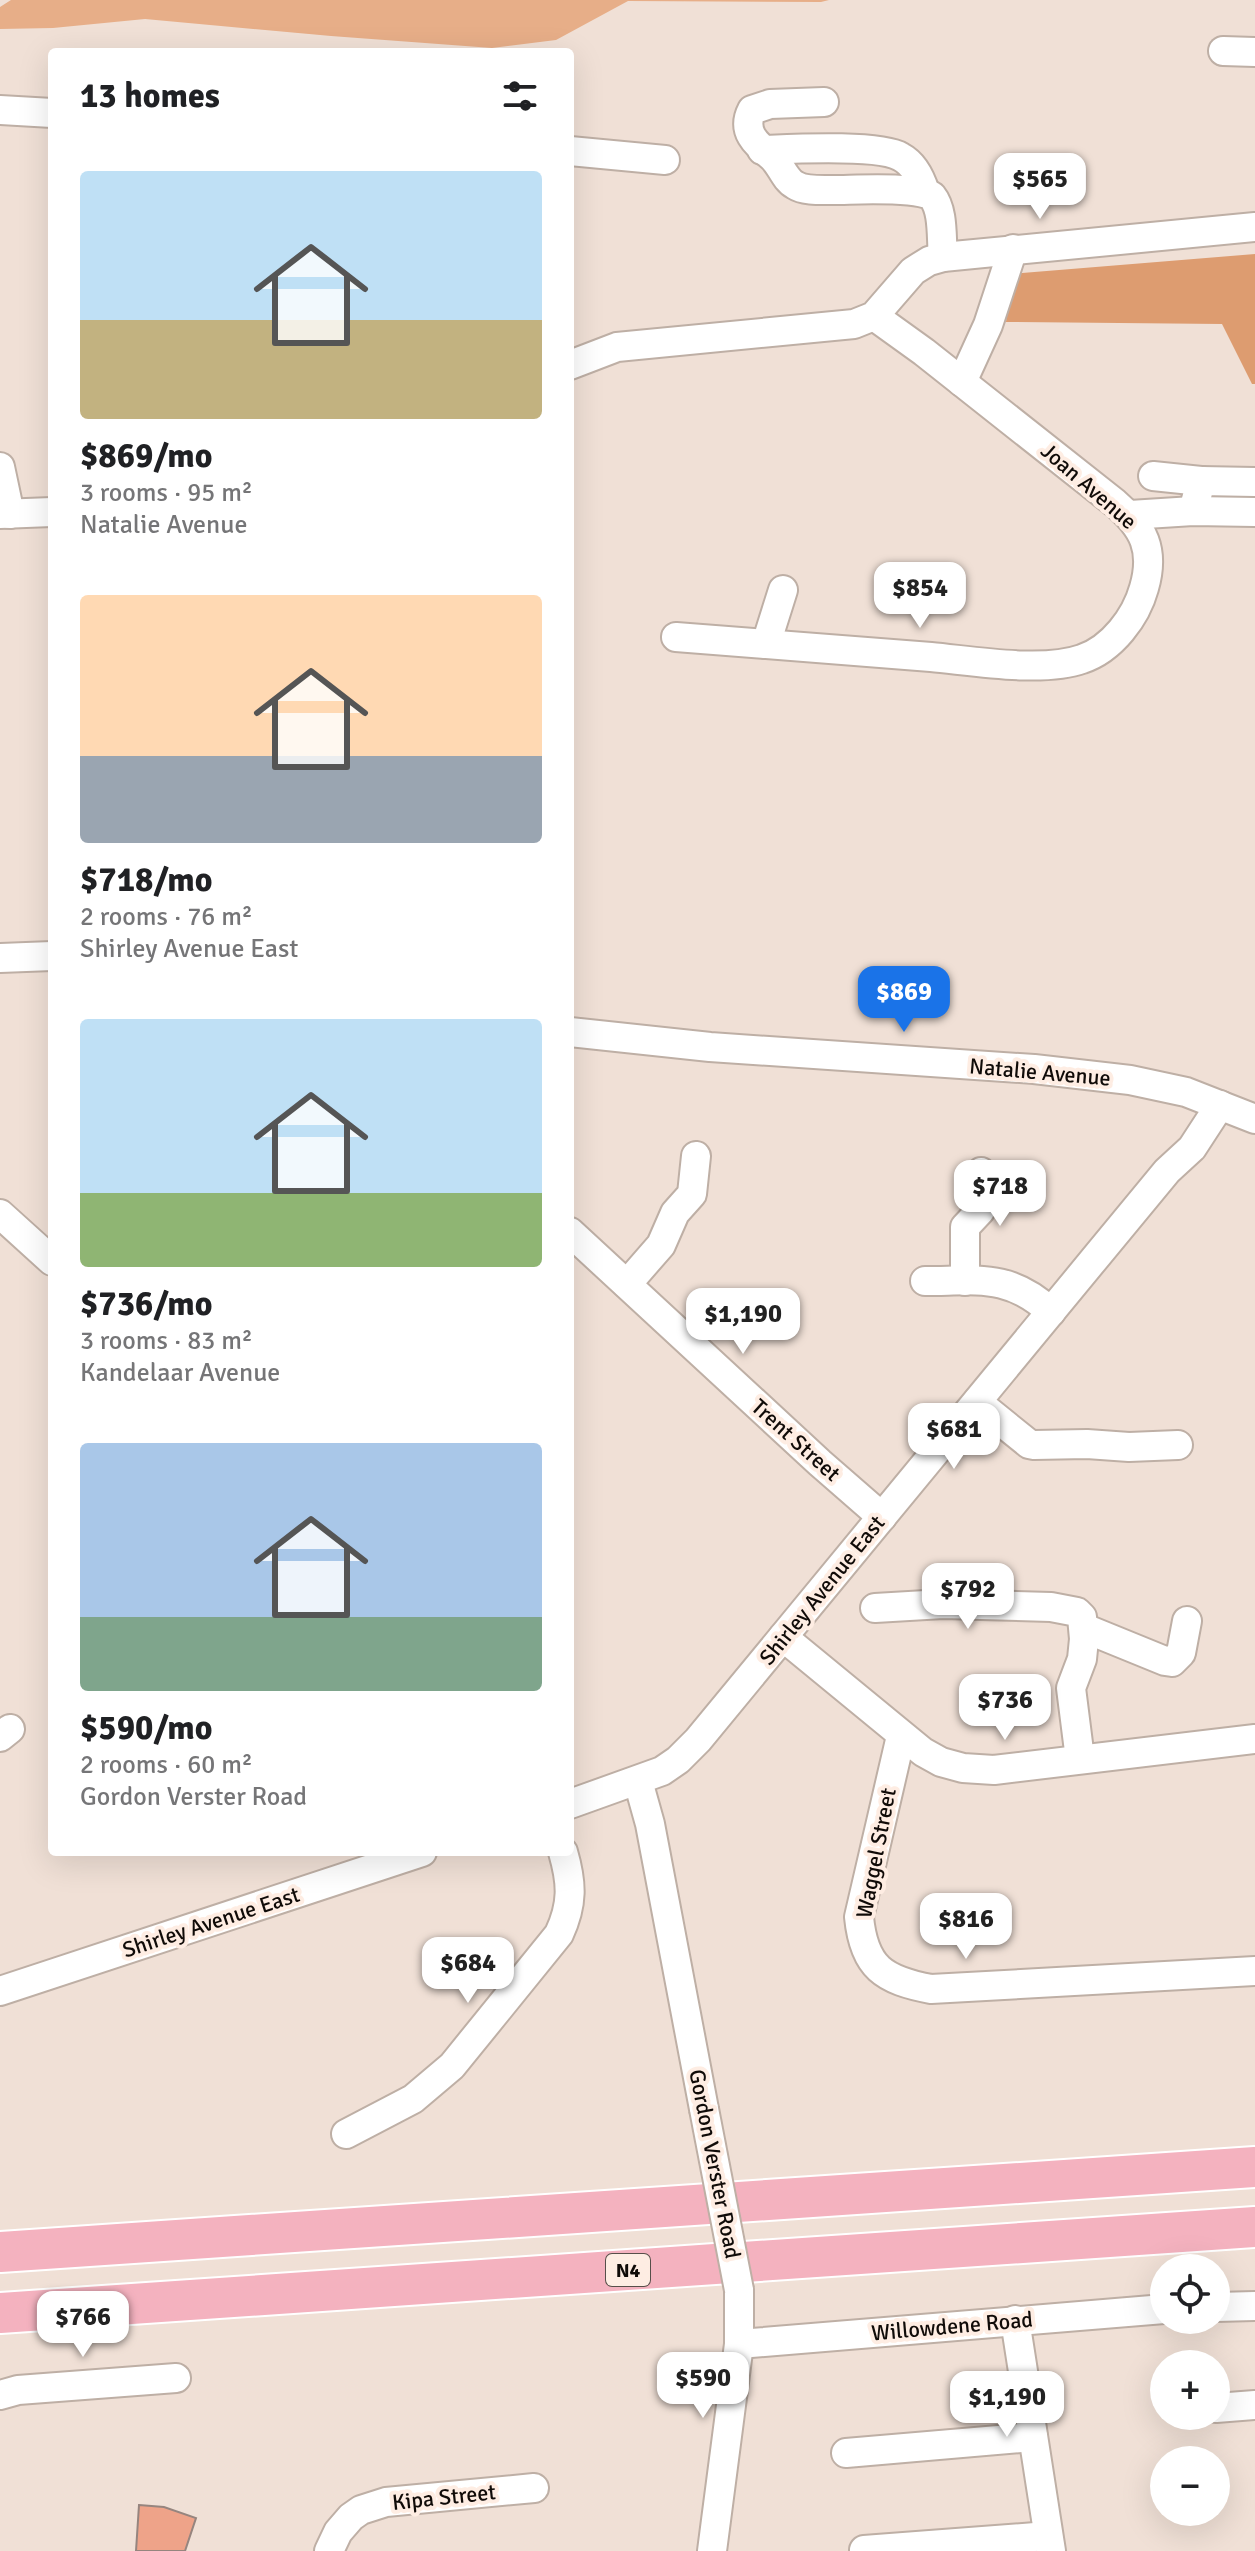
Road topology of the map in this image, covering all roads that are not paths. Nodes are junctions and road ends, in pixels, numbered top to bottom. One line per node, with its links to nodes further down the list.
1 (1223, 51): 2 (street)
2 (1255, 52)
3 (824, 102): 6 (street)
4 (0, 110): 5 (street)
5 (48, 113)
6 (762, 150): 9 (street); 9 (street)
7 (574, 151): 8 (street)
8 (665, 160)
9 (925, 192): 12 (street)
10 (1255, 227): 11 (street)
11 (1013, 249): 12 (street); 15 (street)
12 (943, 257): 13 (street)
13 (874, 316): 14 (street); 15 (street, Joan Avenue)
14 (574, 363)
15 (962, 382): 24 (street, Joan Avenue)
16 (0, 467): 23 (street)
17 (1153, 476): 18 (street)
18 (1201, 481): 19 (street); 20 (street)
19 (1255, 482)
20 (1193, 511): 22 (street); 24 (street)
21 (48, 512): 23 (street)
22 (1255, 512)
23 (5, 514)
24 (1130, 515): 27 (street, Joan Avenue)
25 (783, 590): 27 (street)
26 (676, 637): 27 (street, Joan Avenue)
27 (766, 644)
28 (48, 956): 29 (street)
29 (0, 958)
30 (574, 1032): 31 (street, Natalie Avenue)
31 (1220, 1105): 32 (street, Natalie Avenue); 41 (street, Shirley Avenue East)
32 (1255, 1119)
33 (696, 1156): 40 (street)
34 (981, 1172): 39 (street)
35 (0, 1214): 37 (street)
36 (574, 1236): 40 (street, Trent Street)
37 (48, 1257)
38 (925, 1281): 39 (street)
39 (965, 1281): 41 (street)
40 (627, 1284): 44 (street, Trent Street)
41 (1051, 1312): 42 (street, Shirley Avenue East)
42 (977, 1402): 43 (street); 44 (street, Shirley Avenue East)
43 (1178, 1445)
44 (882, 1517): 48 (street, Shirley Avenue East)
45 (875, 1608): 47 (street)
46 (1187, 1621): 47 (street)
47 (1084, 1628): 51 (street)
48 (783, 1637): 49 (street); 52 (street, Shirley Avenue East)
49 (901, 1736): 51 (street); 56 (street, Waggel Street)
50 (1255, 1739): 51 (street)
51 (1080, 1759)
52 (638, 1781): 53 (street, Shirley Avenue East); 67 (street, Gordon Verster Road, bridge)
53 (574, 1803)
54 (410, 1856): 57 (street, Shirley Avenue East)
55 (564, 1856): 58 (street)
56 (1255, 1971)
57 (0, 1991)
58 (346, 2134)
59 (1255, 2167): 61 (highway)
60 (1255, 2227): 65 (highway, N4)
61 (2, 2252)
62 (1255, 2306): 63 (street)
63 (1230, 2307)
64 (1150, 2310): 66 (street, Willowdene Road)
65 (0, 2313)
66 (1015, 2320): 67 (street, Willowdene Road); 72 (street)
67 (739, 2344): 78 (street, Gordon Verster Road)
68 (176, 2378): 69 (street)
69 (0, 2395)
70 (1255, 2405): 71 (street)
71 (1230, 2407)
72 (1033, 2437): 73 (street); 75 (street)
73 (846, 2453)
74 (534, 2488): 77 (street, Kipa Street)
75 (1050, 2544): 76 (street)
76 (864, 2550)
77 (329, 2551)
78 (712, 2551)

